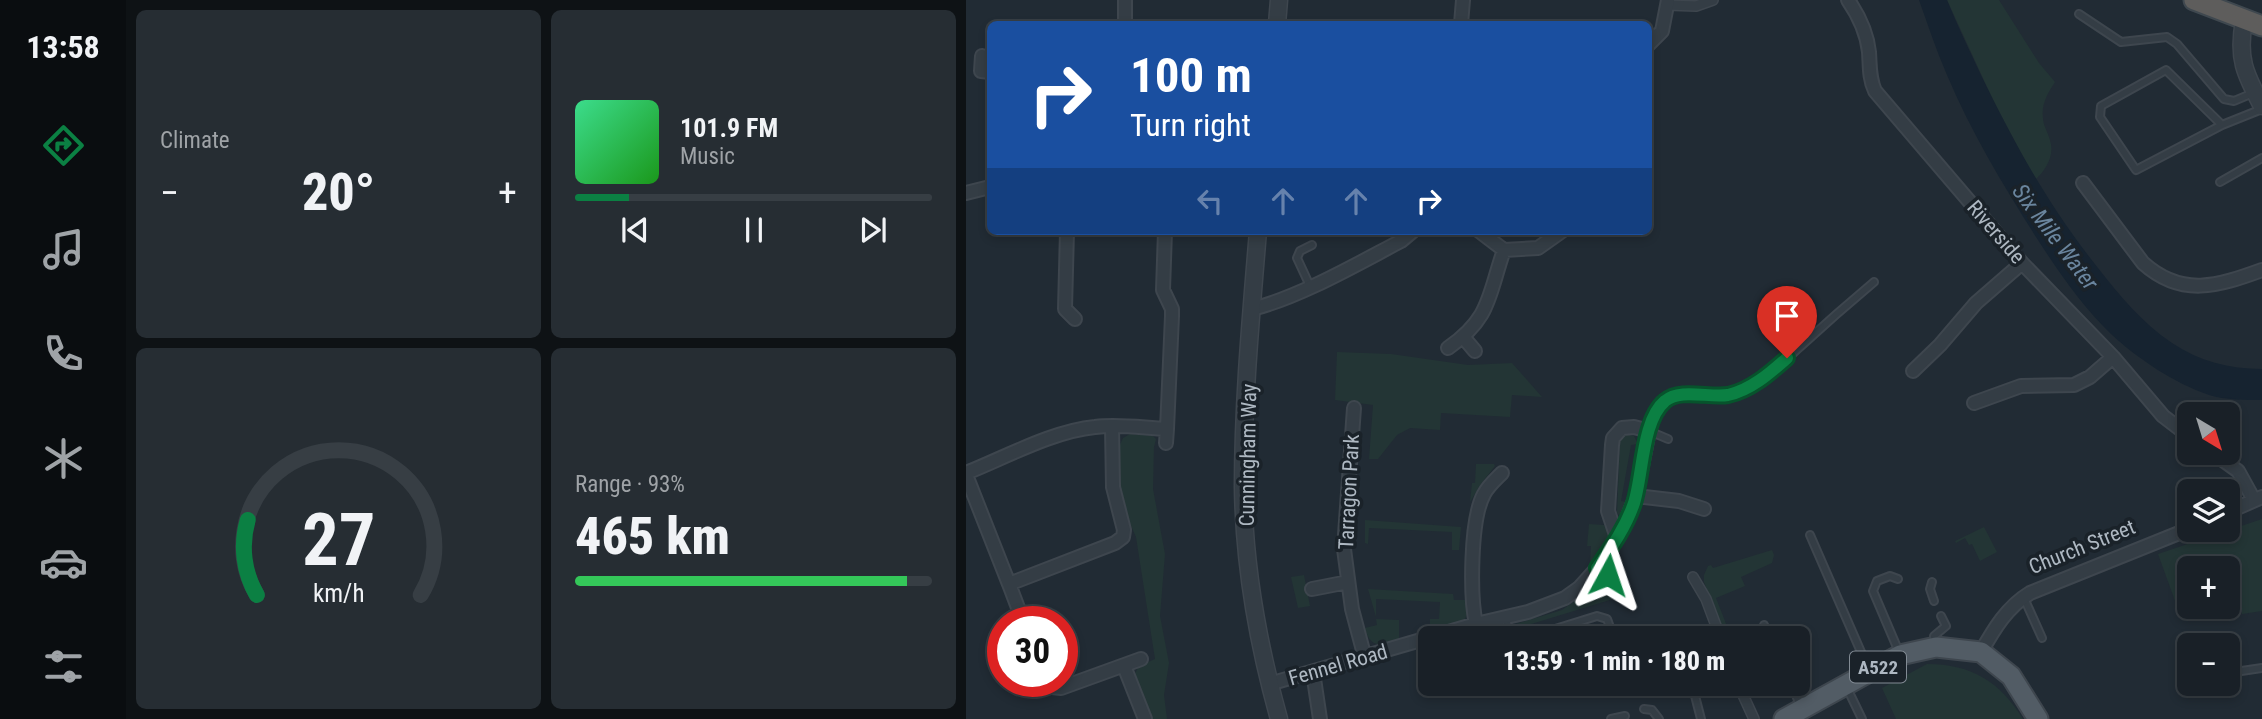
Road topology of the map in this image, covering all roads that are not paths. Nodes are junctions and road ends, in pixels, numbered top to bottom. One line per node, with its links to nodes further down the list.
1 (1125, 0): 9 (street)
2 (1279, 0): 10 (street)
3 (1463, 0): 11 (street)
4 (1713, 0): 7 (street)
5 (1848, 0): 31 (street, Riverside)
6 (2194, 0): 12 (highway)
7 (1667, 3): 13 (street)
8 (2079, 14): 16 (lane)
9 (1125, 21)
10 (1277, 21)
11 (1461, 21)
12 (2253, 24): 16 (street)
13 (1652, 41)
14 (982, 56): 15 (street)
15 (987, 72)
16 (2260, 103): 17 (lane)
17 (2222, 125): 17 (lane)
18 (2262, 158): 19 (lane)
19 (2220, 182)
20 (2083, 183): 32 (street)
21 (987, 188): 22 (street)
22 (966, 193)
23 (1067, 235): 36 (street)
24 (1165, 235): 46 (street)
25 (1258, 235): 35 (street, Cunningham Way)
26 (1407, 235): 34 (street)
27 (1484, 235): 30 (street)
28 (1556, 235): 30 (street)
29 (1312, 245): 34 (lane)
30 (1504, 250): 37 (street)
31 (2022, 263): 40 (street, Riverside); 41 (street)
32 (2262, 270)
33 (1874, 282): 47 (lane)
34 (1310, 286): 35 (street)
35 (1252, 309): 90 (street, Cunningham Way)
36 (1075, 319)
37 (1464, 338): 38 (street); 39 (street)
38 (1448, 348)
39 (1475, 351)
40 (2113, 356): 42 (street); 45 (street, Riverside)
41 (1913, 371)
42 (1974, 403)
43 (1354, 408): 63 (street, Tarragon Park)
44 (1112, 426): 46 (street); 51 (street); 65 (street)
45 (2177, 427)
46 (1167, 429): 49 (street)
47 (1649, 431): 48 (lane); 53 (street, Fennel Road); 59 (street)
48 (1668, 439)
49 (1166, 443)
50 (2231, 466): 54 (street)
51 (966, 474): 65 (street)
52 (1502, 474): 73 (street)
53 (1636, 496): 56 (street); 59 (street, Fennel Road)
54 (2258, 498): 55 (street)
55 (2240, 506)
56 (1704, 509)
57 (1810, 535): 86 (lane)
58 (2177, 535): 68 (street, Church Street)
59 (1617, 538): 60 (street, Fennel Road)
60 (1597, 568): 66 (street); 72 (street, Fennel Road)
61 (1693, 577): 77 (street)
62 (1898, 579): 81 (lane)
63 (1348, 582): 67 (street); 82 (street, Tarragon Park)
64 (1932, 582): 69 (lane)
65 (1009, 584): 70 (street)
66 (1617, 587)
67 (1312, 589)
68 (2023, 597): 78 (lane); 80 (street, Church Street)
69 (1934, 601)
70 (1017, 606)
71 (1941, 616): 79 (lane)
72 (1505, 618): 73 (street, Fennel Road); 74 (lane)
73 (1476, 624): 82 (street, Fennel Road)
74 (1508, 626)
75 (1565, 626): 76 (lane)
76 (1610, 626)
77 (1716, 626)
78 (2042, 638)
79 (1936, 647): 80 (main road, A522); 81 (main road, A522)
80 (1981, 652): 105 (main road)
81 (1900, 655): 86 (main road, A522)
82 (1365, 658): 88 (street, Fennel Road)
83 (1141, 659): 84 (street)
84 (1124, 666): 89 (street); 96 (street)
85 (2262, 668): 87 (lane)
86 (1870, 671): 91 (main road, A522)
87 (2240, 671)
88 (1313, 672): 90 (street, Fennel Road); 98 (street)
89 (1078, 682)
90 (1269, 684): 97 (street, Cunningham Way)
91 (1845, 684): 103 (main road, A522); 104 (lane)
92 (1695, 696): 101 (lane)
93 (1743, 696): 102 (street)
94 (1644, 709): 100 (lane)
95 (1625, 716): 99 (lane)
96 (1145, 719)
97 (1279, 719)
98 (1320, 719)
99 (1611, 719)
100 (1659, 719)
101 (1701, 719)
102 (1754, 719)
103 (1784, 719)
104 (1862, 719)
105 (2038, 719)

